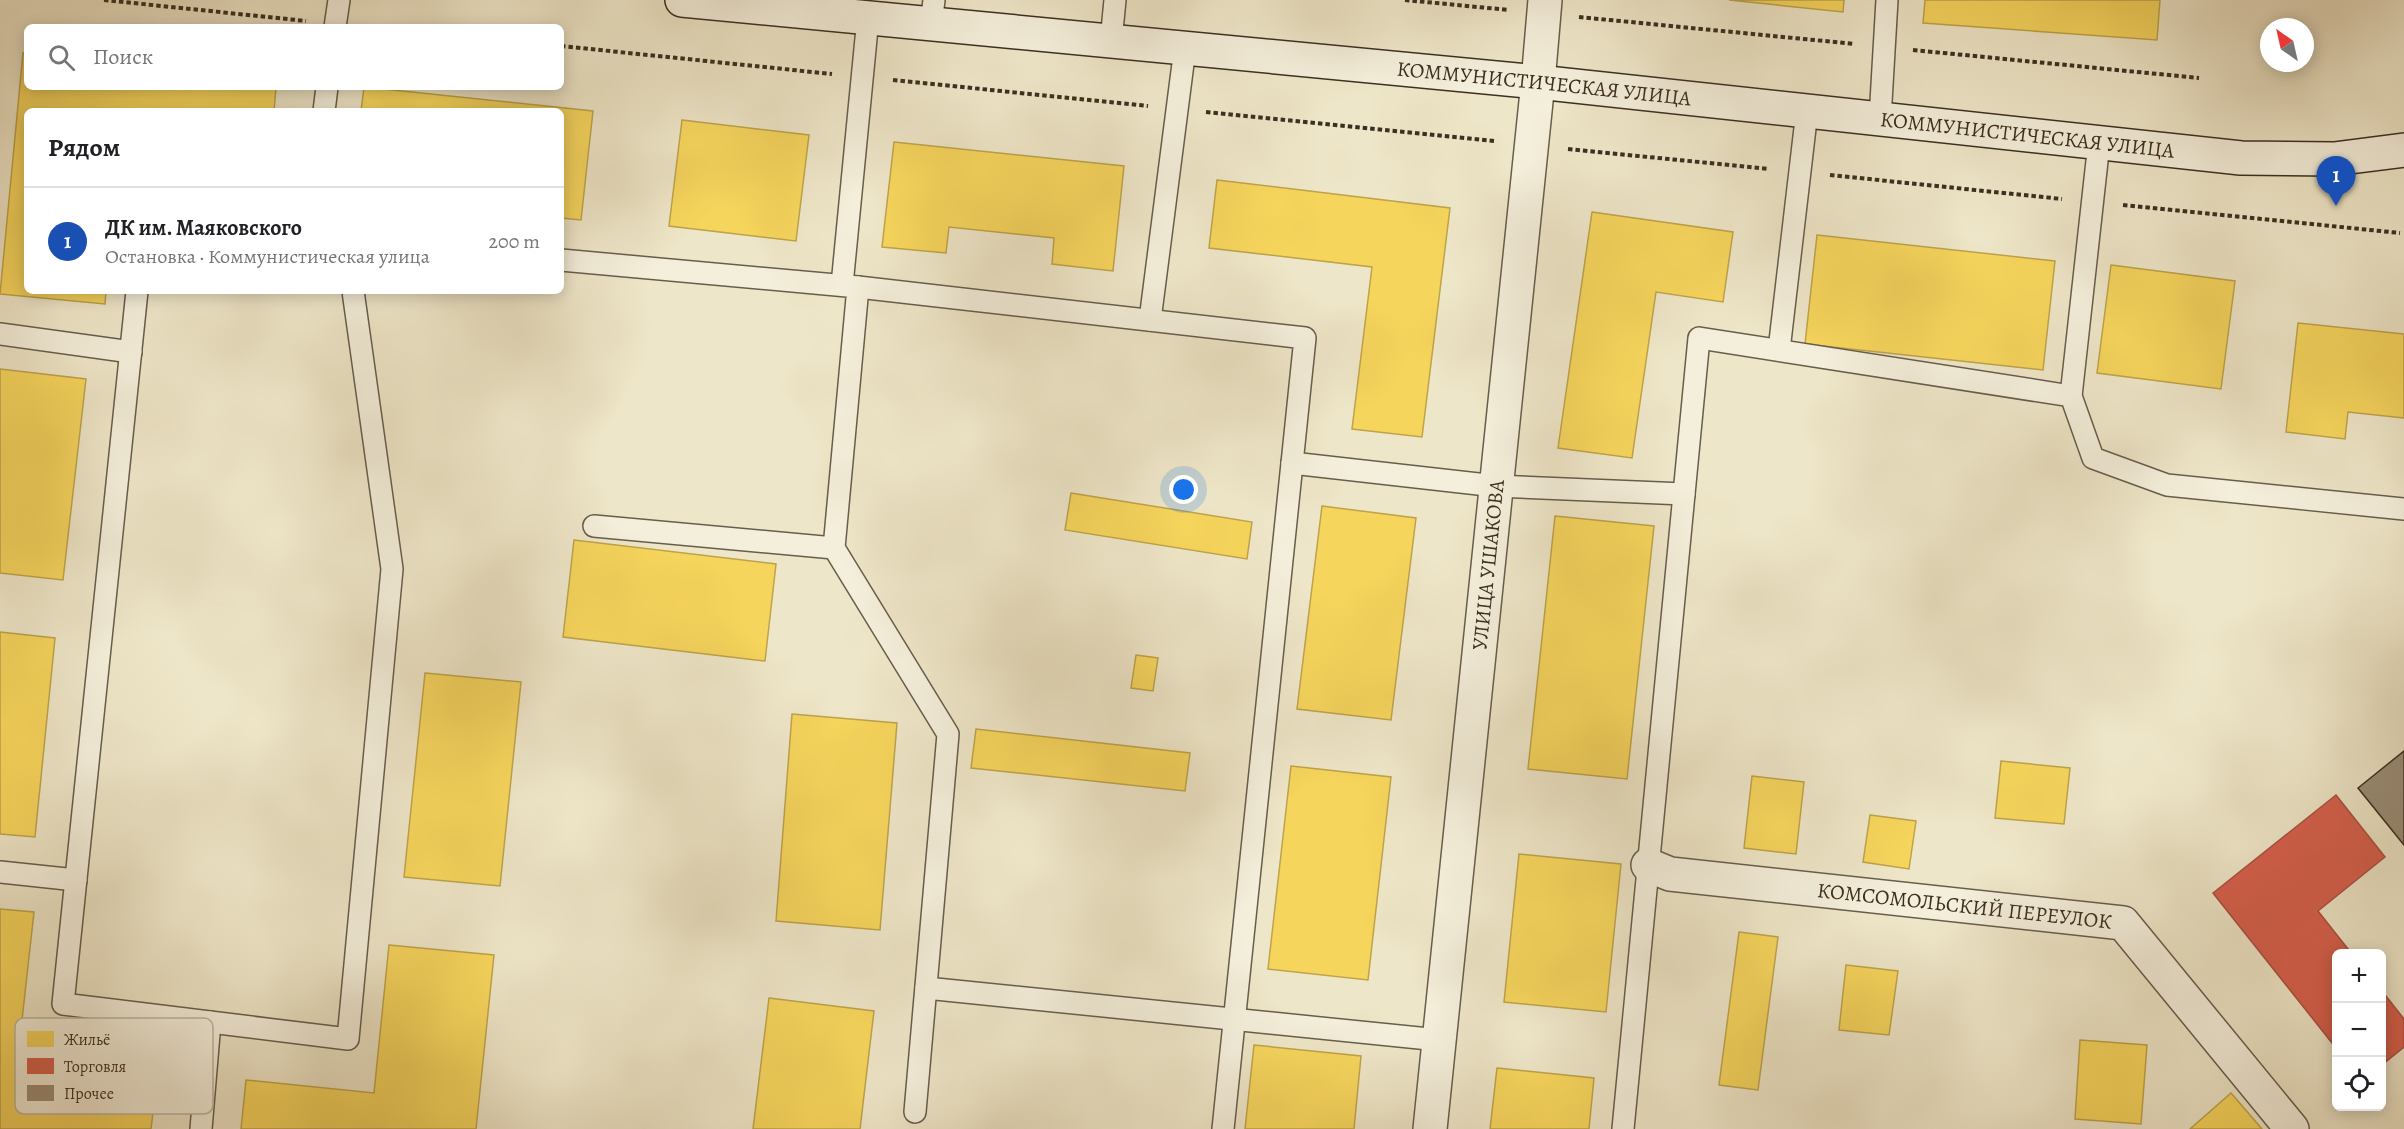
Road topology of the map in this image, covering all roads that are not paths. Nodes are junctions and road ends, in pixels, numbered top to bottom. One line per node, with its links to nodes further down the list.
1 (339, 0): 9 (lane)
2 (682, 0): 5 (street, КОММУНИСТИЧЕСКАЯ УЛИЦА)
3 (1115, 0): 10 (lane)
4 (1887, 0): 16 (lane)
5 (733, 2): 8 (street, КОММУНИСТИЧЕСКАЯ УЛИЦА)
6 (1544, 7): 12 (street, УЛИЦА УШАКОВА)
7 (932, 12): 8 (street, КОММУНИСТИЧЕСКАЯ УЛИЦА); 10 (street, КОММУНИСТИЧЕСКАЯ УЛИЦА)
8 (868, 18): 20 (lane)
9 (335, 24)
10 (1111, 41): 11 (street, КОММУНИСТИЧЕСКАЯ УЛИЦА)
11 (1185, 48): 12 (street, КОММУНИСТИЧЕСКАЯ УЛИЦА); 23 (lane)
12 (1538, 82): 15 (street, КОММУНИСТИЧЕСКАЯ УЛИЦА); 29 (street, УЛИЦА УШАКОВА)
13 (327, 90): 14 (lane)
14 (324, 108)
15 (1808, 111): 16 (street, КОММУНИСТИЧЕСКАЯ УЛИЦА); 25 (lane)
16 (1880, 119): 17 (street, КОММУНИСТИЧЕСКАЯ УЛИЦА)
17 (2099, 143): 18 (street, КОММУНИСТИЧЕСКАЯ УЛИЦА); 27 (lane)
18 (2404, 150)
19 (564, 260): 20 (lane)
20 (850, 286): 23 (lane); 33 (lane)
21 (137, 294): 26 (lane)
22 (353, 294): 40 (lane)
23 (1150, 320): 28 (lane)
24 (0, 334): 26 (lane)
25 (1779, 351): 27 (lane); 30 (lane)
26 (131, 352): 36 (lane)
27 (2071, 396): 31 (lane)
28 (1292, 463): 29 (lane); 39 (lane)
29 (1496, 486): 30 (lane); 41 (street, УЛИЦА УШАКОВА)
30 (1684, 494): 34 (lane)
31 (2404, 509)
32 (594, 526): 33 (lane)
33 (834, 548): 37 (lane)
34 (1648, 865): 47 (lane); 48 (street, КОМСОМОЛЬСКИЙ ПЕРЕУЛОК)
35 (0, 872): 36 (lane)
36 (76, 880): 38 (lane)
37 (926, 987): 39 (lane); 42 (lane)
38 (177, 1018)
39 (1234, 1019): 41 (lane); 45 (lane)
40 (213, 1022)
41 (1439, 1040): 46 (street, УЛИЦА УШАКОВА)
42 (915, 1112)
43 (202, 1114): 44 (lane)
44 (201, 1129)
45 (1222, 1129)
46 (1430, 1129)
47 (1623, 1129)
48 (2292, 1129)

